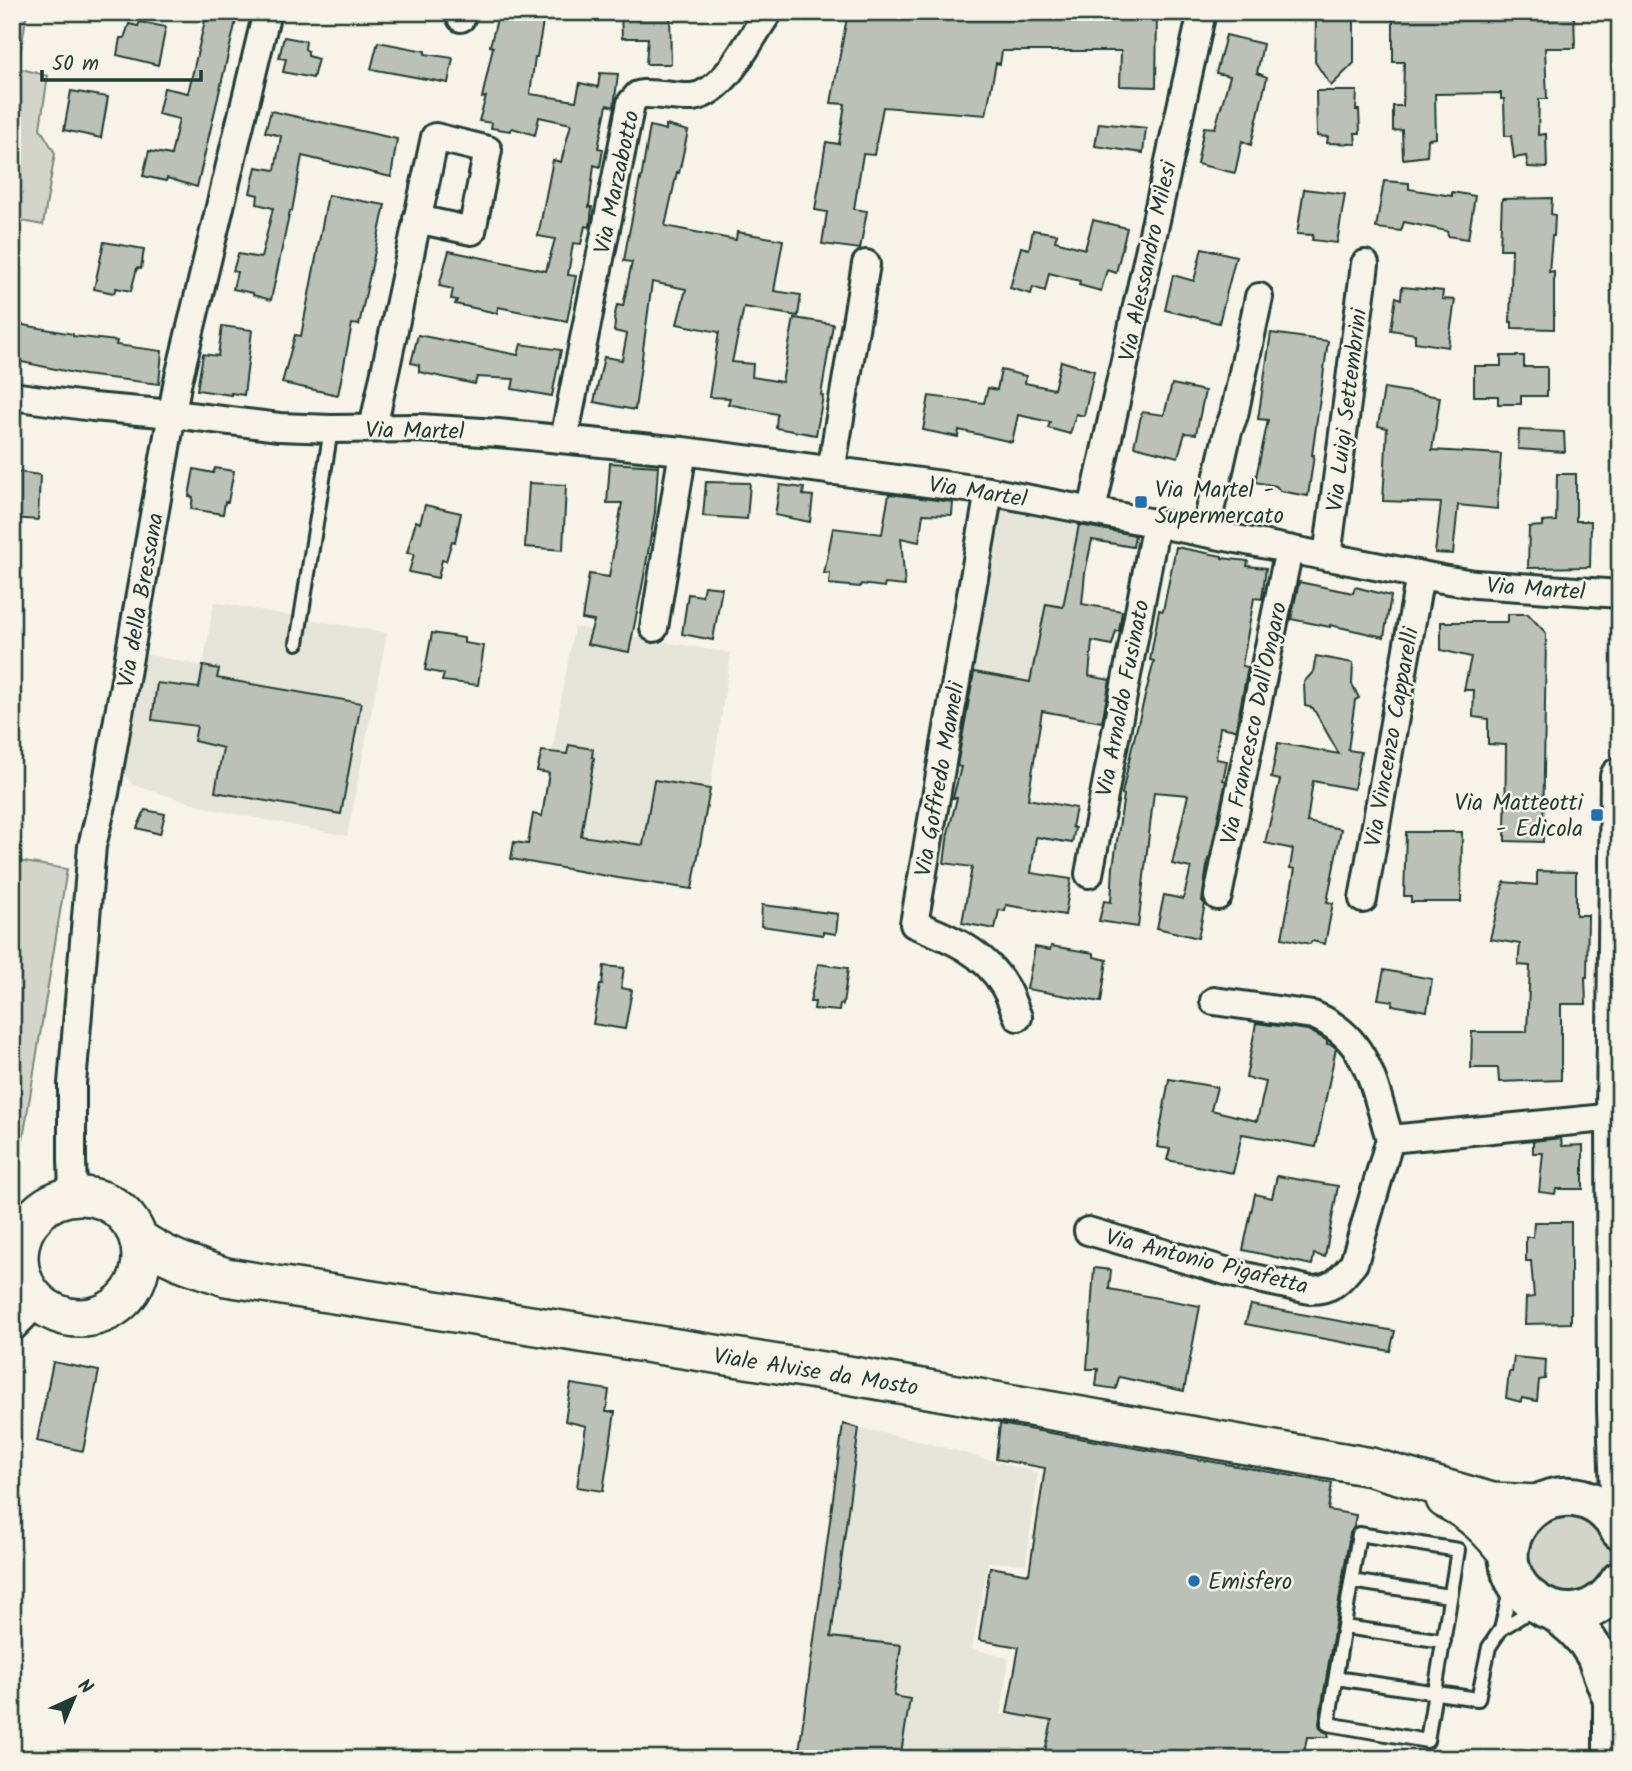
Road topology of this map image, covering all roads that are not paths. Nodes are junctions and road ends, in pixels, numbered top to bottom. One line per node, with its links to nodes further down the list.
1 (267, 12): 9 (street, Via della Bressana)
2 (769, 12): 12 (street, Via Marzabotto)
3 (1202, 12): 16 (street, Via Alessandro Milesi)
4 (417, 219): 10 (street)
5 (866, 264): 14 (street)
6 (1365, 264): 20 (street, Via Luigi Settembrini)
7 (1259, 297): 18 (street)
8 (12, 396): 9 (street, Via Martel)
9 (173, 414): 11 (street, Via Martel); 34 (street, Via della Bressana)
10 (373, 428): 11 (street, Via Martel); 12 (street, Via Martel)
11 (331, 429): 24 (lane)
12 (564, 439): 13 (street, Via Martel)
13 (683, 451): 14 (street, Via Martel); 23 (street)
14 (831, 471): 15 (street, Via Martel)
15 (989, 491): 16 (street, Via Martel); 31 (street, Via Goffredo Mameli)
16 (1092, 510): 17 (street, Via Martel)
17 (1156, 523): 18 (street, Via Martel); 26 (street, Via Arnaldo Fusinato)
18 (1205, 533): 19 (street, Via Martel)
19 (1289, 549): 20 (street, Via Martel); 27 (street, Via Francesco Dall'Ongaro)
20 (1327, 557): 21 (street, Via Martel)
21 (1420, 575): 22 (street, Via Martel); 28 (street, Via Vincenzo Capparelli)
22 (1620, 594)
23 (654, 628)
24 (298, 643)
25 (1620, 777): 29 (main road)
26 (1089, 874)
27 (1218, 896)
28 (1363, 899)
29 (1619, 935): 32 (main road)
30 (1214, 1001): 33 (street)
31 (1018, 1017)
32 (1616, 1117): 33 (street); 43 (main road)
33 (1390, 1139): 36 (street, Via Antonio Pigafetta)
34 (74, 1196): 35 (main road); 37 (main road)
35 (21, 1226): 38 (main road)
36 (1088, 1231)
37 (139, 1238): 39 (main road, Viale Alvise da Mosto); 40 (main road)
38 (16, 1265): 41 (main road)
39 (226, 1277): 40 (main road, Viale Alvise da Mosto); 44 (main road, Viale Alvise da Mosto)
40 (131, 1290): 41 (main road)
41 (38, 1302): 42 (street)
42 (12, 1328)
43 (1617, 1409): 45 (main road); 46 (main road)
44 (1404, 1478): 46 (main road, Viale Alvise da Mosto); 48 (main road, Viale Alvise da Mosto)
45 (1620, 1494)
46 (1551, 1500): 47 (main road); 48 (main road)
47 (1620, 1530)
48 (1510, 1564): 52 (main road); 54 (lane)
49 (1351, 1581): 51 (lane); 51 (lane); 53 (lane)
50 (1617, 1586): 52 (main road); 58 (main road)
51 (1450, 1596): 55 (lane)
52 (1550, 1610): 54 (lane); 58 (main road)
53 (1344, 1626): 55 (lane); 56 (lane)
54 (1501, 1629): 57 (lane)
55 (1444, 1641): 57 (lane)
56 (1336, 1678): 57 (lane); 57 (lane)
57 (1435, 1693)
58 (1613, 1700): 59 (main road)
59 (1613, 1759)

